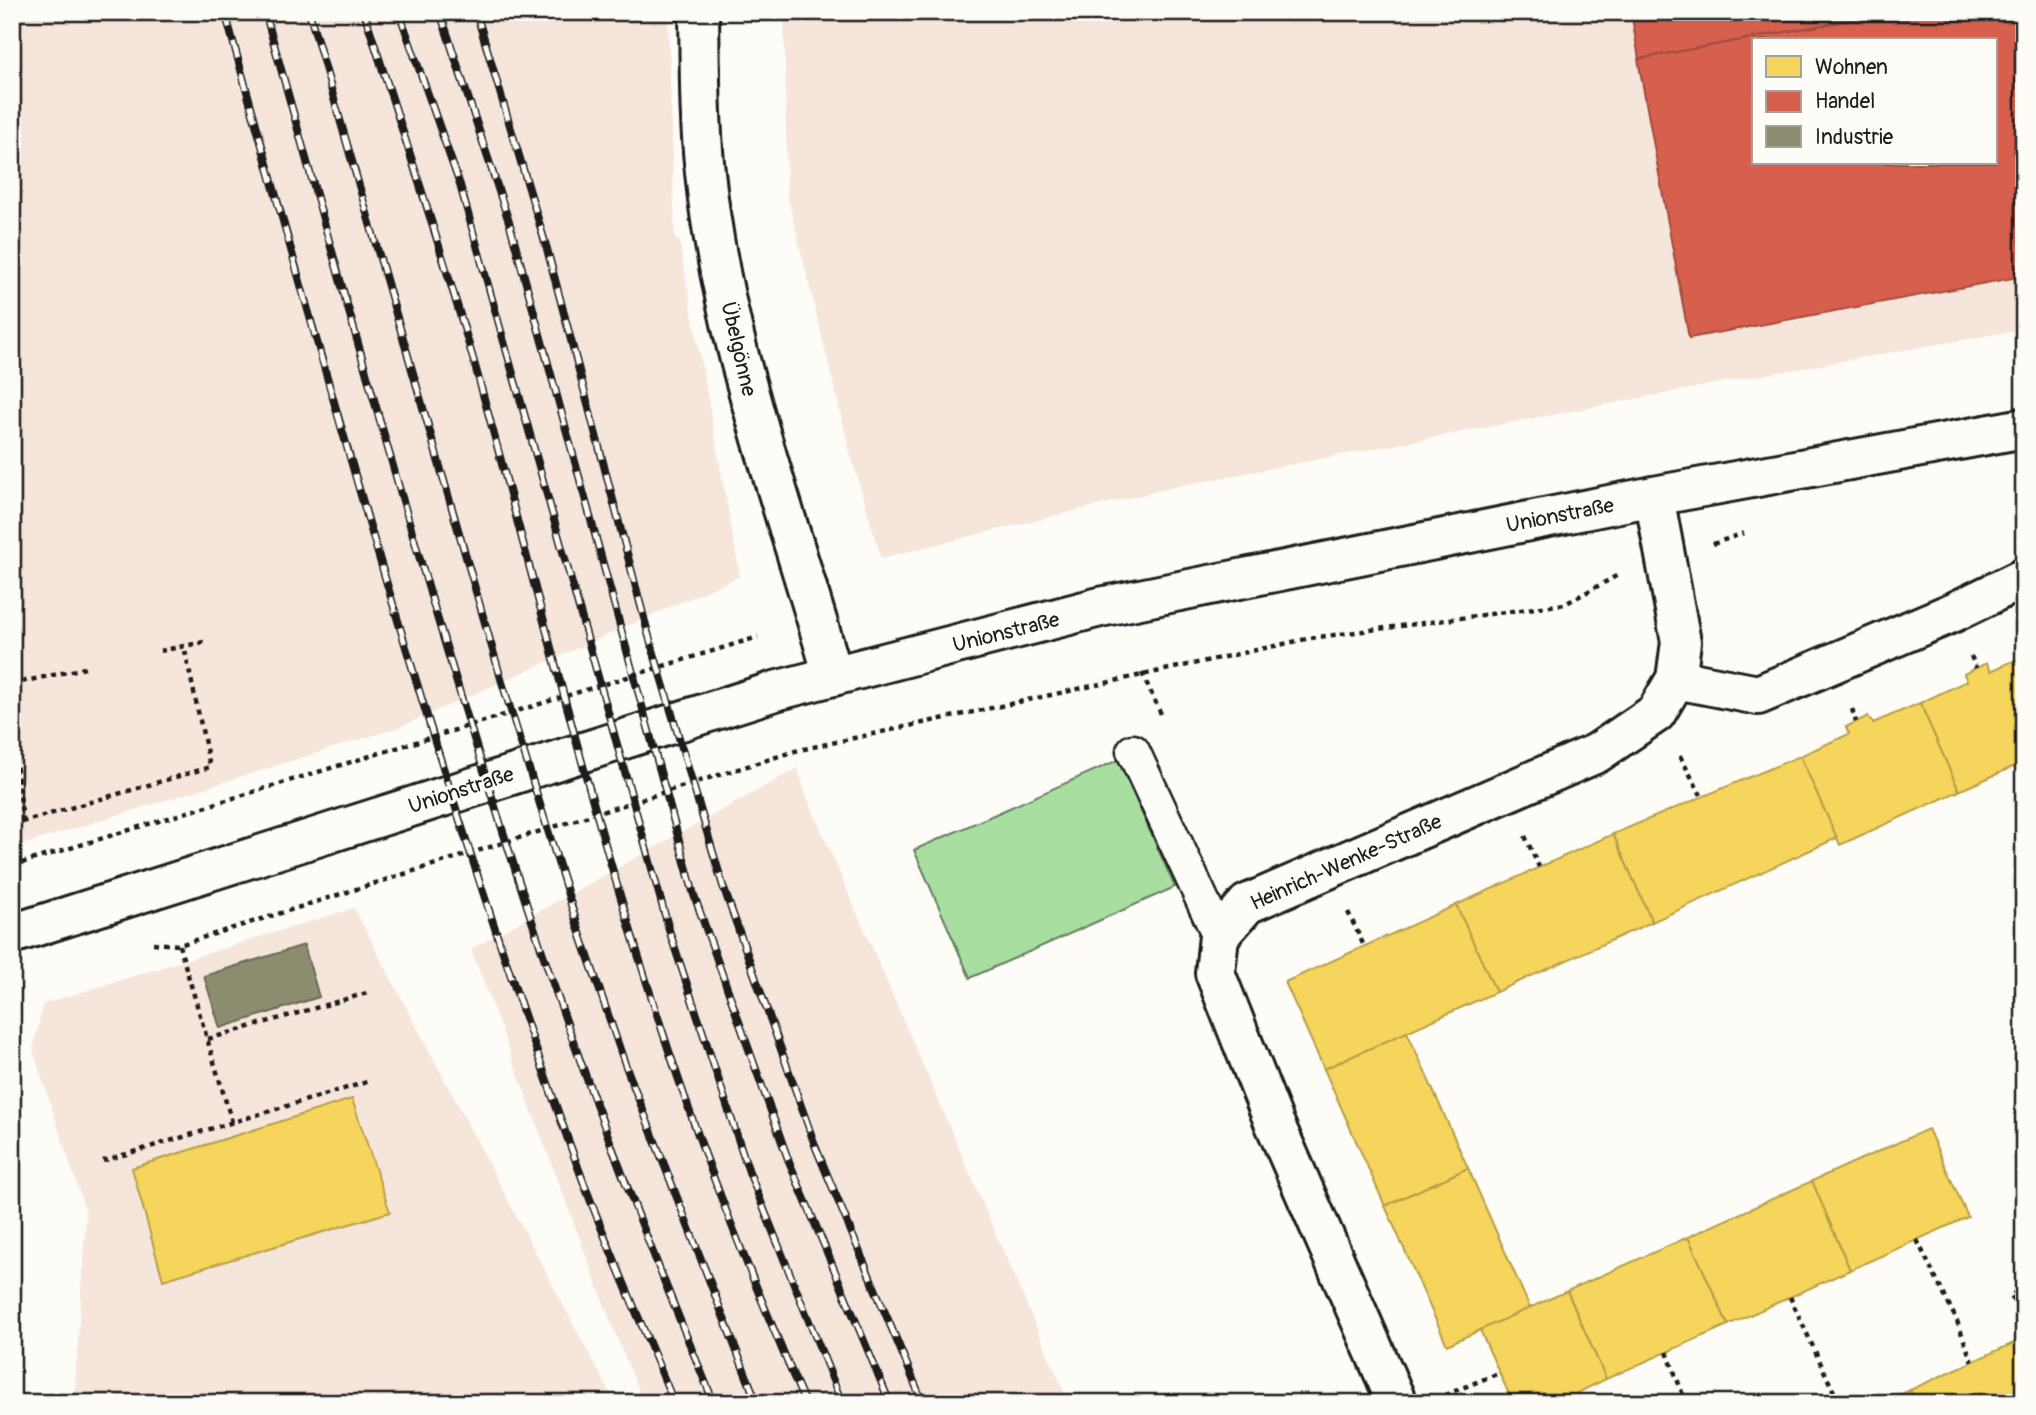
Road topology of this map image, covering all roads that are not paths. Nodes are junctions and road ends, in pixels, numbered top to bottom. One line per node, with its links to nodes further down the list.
1 (699, 12): 5 (street, Übelgönne)
2 (2024, 428): 3 (street, Unionstraße)
3 (1654, 496): 5 (street, Unionstraße); 6 (street, Heinrich-Wenke-Straße)
4 (2024, 578): 6 (street)
5 (833, 676): 8 (street, Unionstraße)
6 (1676, 679): 9 (street, Heinrich-Wenke-Straße)
7 (1133, 751): 9 (lane)
8 (12, 934)
9 (1219, 936): 10 (street)
10 (1397, 1403)

